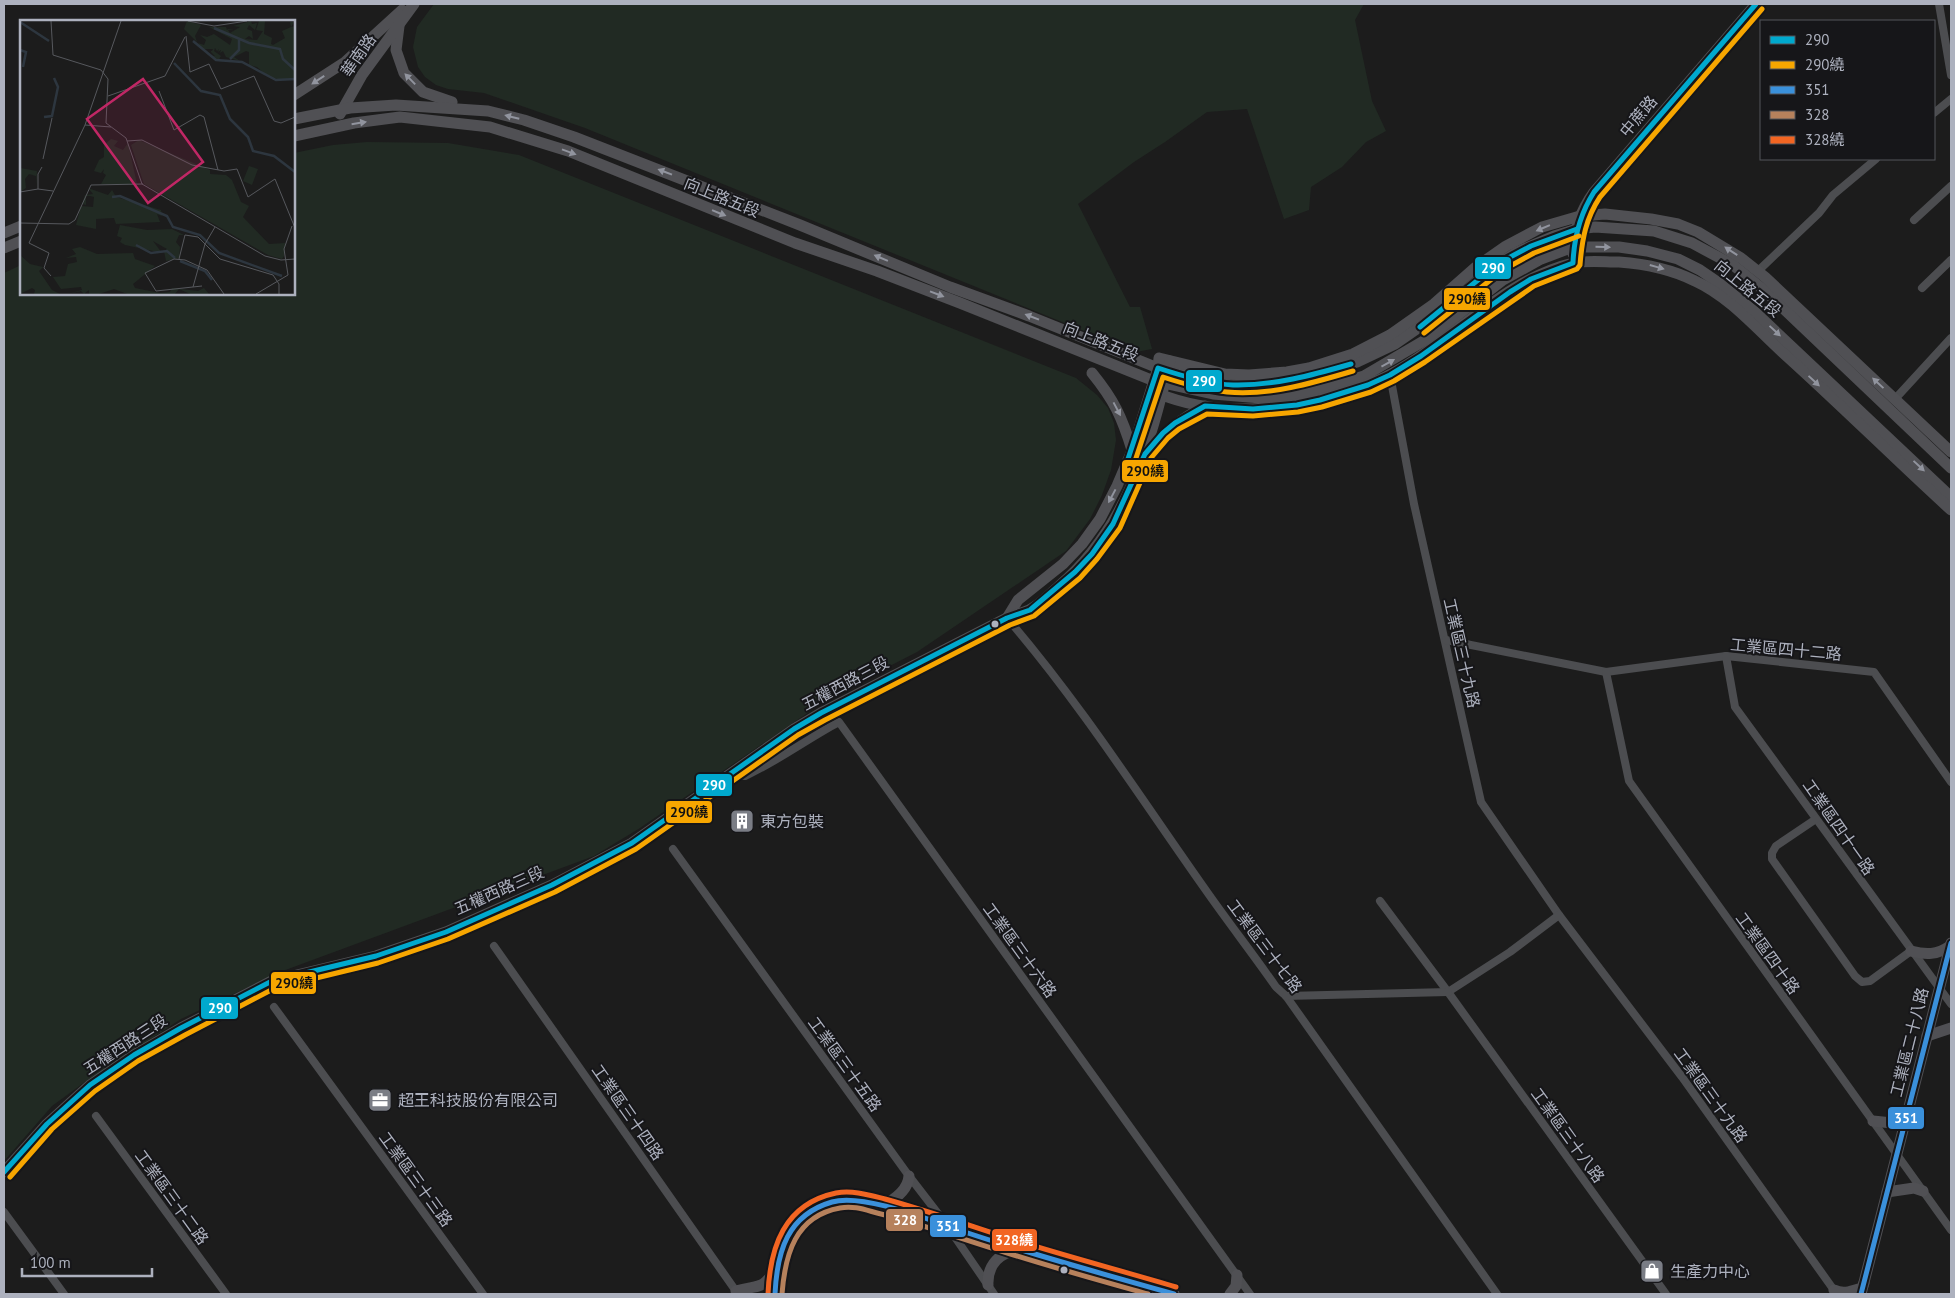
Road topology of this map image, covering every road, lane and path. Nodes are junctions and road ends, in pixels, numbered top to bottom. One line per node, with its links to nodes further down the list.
1 (409, 4): 7 (main road, one-way to 7)
2 (414, 4): 5 (main road, 華南路)
3 (1756, 4): 17 (main road, 中蔗路)
4 (1939, 4): 6 (street)
5 (400, 23): 9 (main road, one-way to 5); 10 (main road, 華南路)
6 (1951, 75)
7 (295, 94)
8 (1951, 99): 11 (street)
9 (452, 102)
10 (343, 109): 12 (main road, 向上路五段); 13 (main road, 華南路); 33 (main road, 向上路五段, one-way to 10)
11 (1935, 112)
12 (295, 119)
13 (334, 128): 14 (main road, 向上路五段); 33 (main road, 向上路五段, one-way to 33)
14 (295, 136)
15 (1875, 160): 29 (street)
16 (1951, 186): 20 (street)
17 (1594, 192): 18 (main road); 19 (main road, 中蔗路)
18 (1605, 214): 19 (main road, 向上路五段); 29 (main road, 向上路五段, one-way to 18)
19 (1580, 216): 22 (main road, 中蔗路); 33 (main road, 向上路五段, one-way to 33)
20 (1914, 220)
21 (20, 226): 23 (main road)
22 (1577, 229): 25 (main road, 中蔗路); 33 (main road, 向上路五段); 41 (main road, 向上路五段)
23 (4, 233)
24 (20, 241): 26 (main road)
25 (1573, 247): 28 (main road, 中蔗路); 33 (main road, 向上路五段, one-way to 25); 42 (main road, 向上路五段, one-way to 42)
26 (4, 248)
27 (1951, 260): 30 (street)
28 (1573, 263): 34 (main road, 向上路五段); 43 (main road, 向上路五段, one-way to 43)
29 (1758, 271): 36 (main road, 向上路五段, one-way to 29)
30 (1922, 288)
31 (1951, 338): 36 (street)
32 (1092, 373): 38 (main road, one-way to 38)
33 (1161, 373): 35 (main road, 五權西路三段); 38 (main road, 五權西路三段)
34 (1390, 375): 37 (main road, 向上路五段); 45 (street, 工業區三十九路)
35 (1162, 396): 37 (main road, 向上路五段); 40 (main road, 五權西路三段)
36 (1895, 400): 39 (main road, 向上路五段)
37 (1205, 406): 40 (main road)
38 (1132, 451): 44 (main road, 五權西路三段, one-way to 44)
39 (1951, 452)
40 (1145, 454): 44 (main road, 五權西路三段)
41 (1951, 468)
42 (1951, 497)
43 (1951, 510)
44 (1007, 618): 48 (main road, 五權西路三段); 59 (street, 工業區三十七路)
45 (1446, 640): 47 (street, 工業區四十二路); 53 (street, 工業區三十九路)
46 (1726, 656): 47 (street, 工業區四十二路); 49 (street, 工業區四十二路); 50 (street, 工業區四十一路)
47 (1606, 672): 66 (street, 工業區四十路)
48 (732, 773): 68 (main road, 五權西路三段); 78 (street, 工業區三十六路)
49 (1951, 782)
50 (1816, 819): 56 (street, 工業區四十一路); 56 (street)
51 (673, 849): 69 (street, 工業區三十五路)
52 (1380, 901): 58 (street, 工業區三十八路)
53 (1558, 916): 58 (street); 82 (street, 工業區三十九路)
54 (1951, 945): 56 (main road); 57 (main road, 工業區二十八路)
55 (494, 946): 81 (street, 工業區三十四路)
56 (1911, 951): 57 (street, 工業區四十一路)
57 (1940, 988): 60 (street, 工業區四十一路); 63 (main road, 工業區二十八路)
58 (1448, 992): 59 (street); 91 (street, 工業區三十八路)
59 (1286, 996): 90 (street, 工業區三十七路)
60 (1951, 1004)
61 (274, 1007): 85 (street, 工業區三十三路)
62 (1951, 1028): 63 (main road)
63 (1928, 1036): 65 (main road, 工業區二十八路)
64 (96, 1116): 84 (street, 工業區三十二路)
65 (1907, 1117): 66 (main road); 67 (main road, 工業區二十八路)
66 (1872, 1121): 67 (street, 工業區四十路)
67 (1898, 1154): 70 (main road, 工業區二十八路); 71 (street, 工業區四十路)
68 (4, 1172)
69 (909, 1176): 72 (main road); 74 (street, 工業區三十五路)
70 (1887, 1192): 71 (main road); 79 (main road, 工業區二十八路)
71 (1923, 1192): 75 (street, 工業區四十路)
72 (882, 1206): 74 (main road); 77 (main road)
73 (4, 1212): 83 (street)
74 (946, 1224): 76 (main road); 80 (street, 工業區三十五路)
75 (1951, 1230)
76 (1024, 1250): 80 (main road); 87 (main road)
77 (776, 1267): 81 (main road); 86 (main road)
78 (1237, 1275): 88 (main road); 89 (street, 工業區三十六路)
79 (1863, 1289): 82 (main road)
80 (991, 1290)
81 (737, 1292)
82 (1836, 1292)
83 (64, 1294)
84 (226, 1294)
85 (483, 1294)
86 (775, 1294)
87 (1174, 1294)
88 (1230, 1294)
89 (1250, 1294)
90 (1497, 1294)
91 (1666, 1294)

